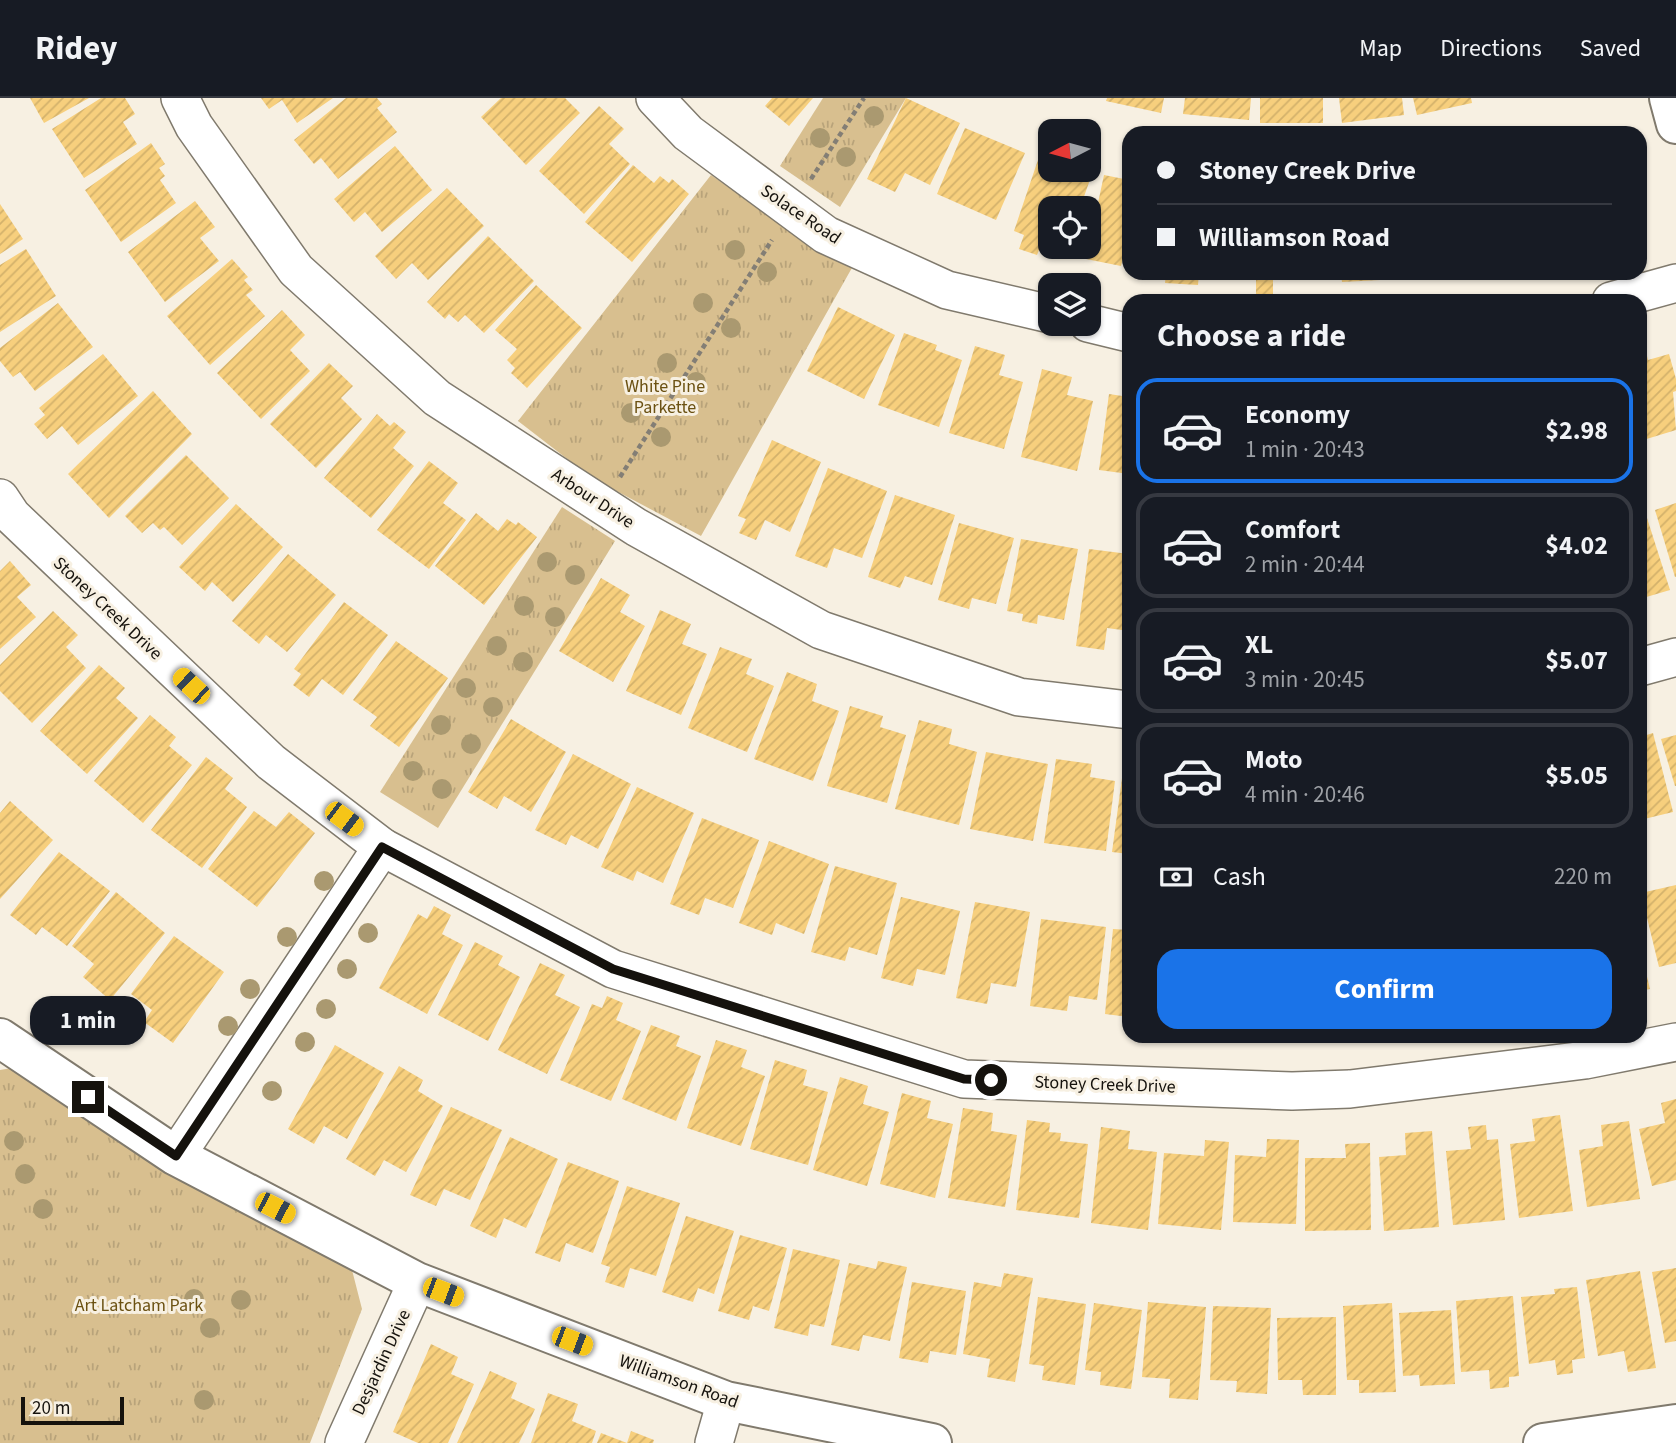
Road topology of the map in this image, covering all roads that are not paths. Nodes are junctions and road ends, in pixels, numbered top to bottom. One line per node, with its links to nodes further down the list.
1 (180, 98): 13 (street, Arbour Drive)
2 (655, 98): 7 (street, Solace Road)
3 (1669, 98): 4 (street)
4 (1676, 124)
5 (1676, 283): 6 (street)
6 (1636, 294)
7 (1038, 311)
8 (1101, 326): 9 (street)
9 (1122, 330)
10 (0, 498): 14 (street, Stoney Creek Drive)
11 (1676, 657): 12 (street)
12 (1647, 665)
13 (1122, 709)
14 (382, 847): 16 (street, Stoney Creek Drive); 17 (street)
15 (0, 1038): 17 (street, Williamson Road)
16 (1676, 1042)
17 (176, 1156): 18 (street, Williamson Road)
18 (417, 1282): 19 (street, Williamson Road); 21 (street, Desjardin Drive)
19 (726, 1401): 22 (street); 23 (street, Williamson Road)
20 (1676, 1424): 24 (street)
21 (344, 1443)
22 (713, 1443)
23 (932, 1443)
24 (1543, 1443)

